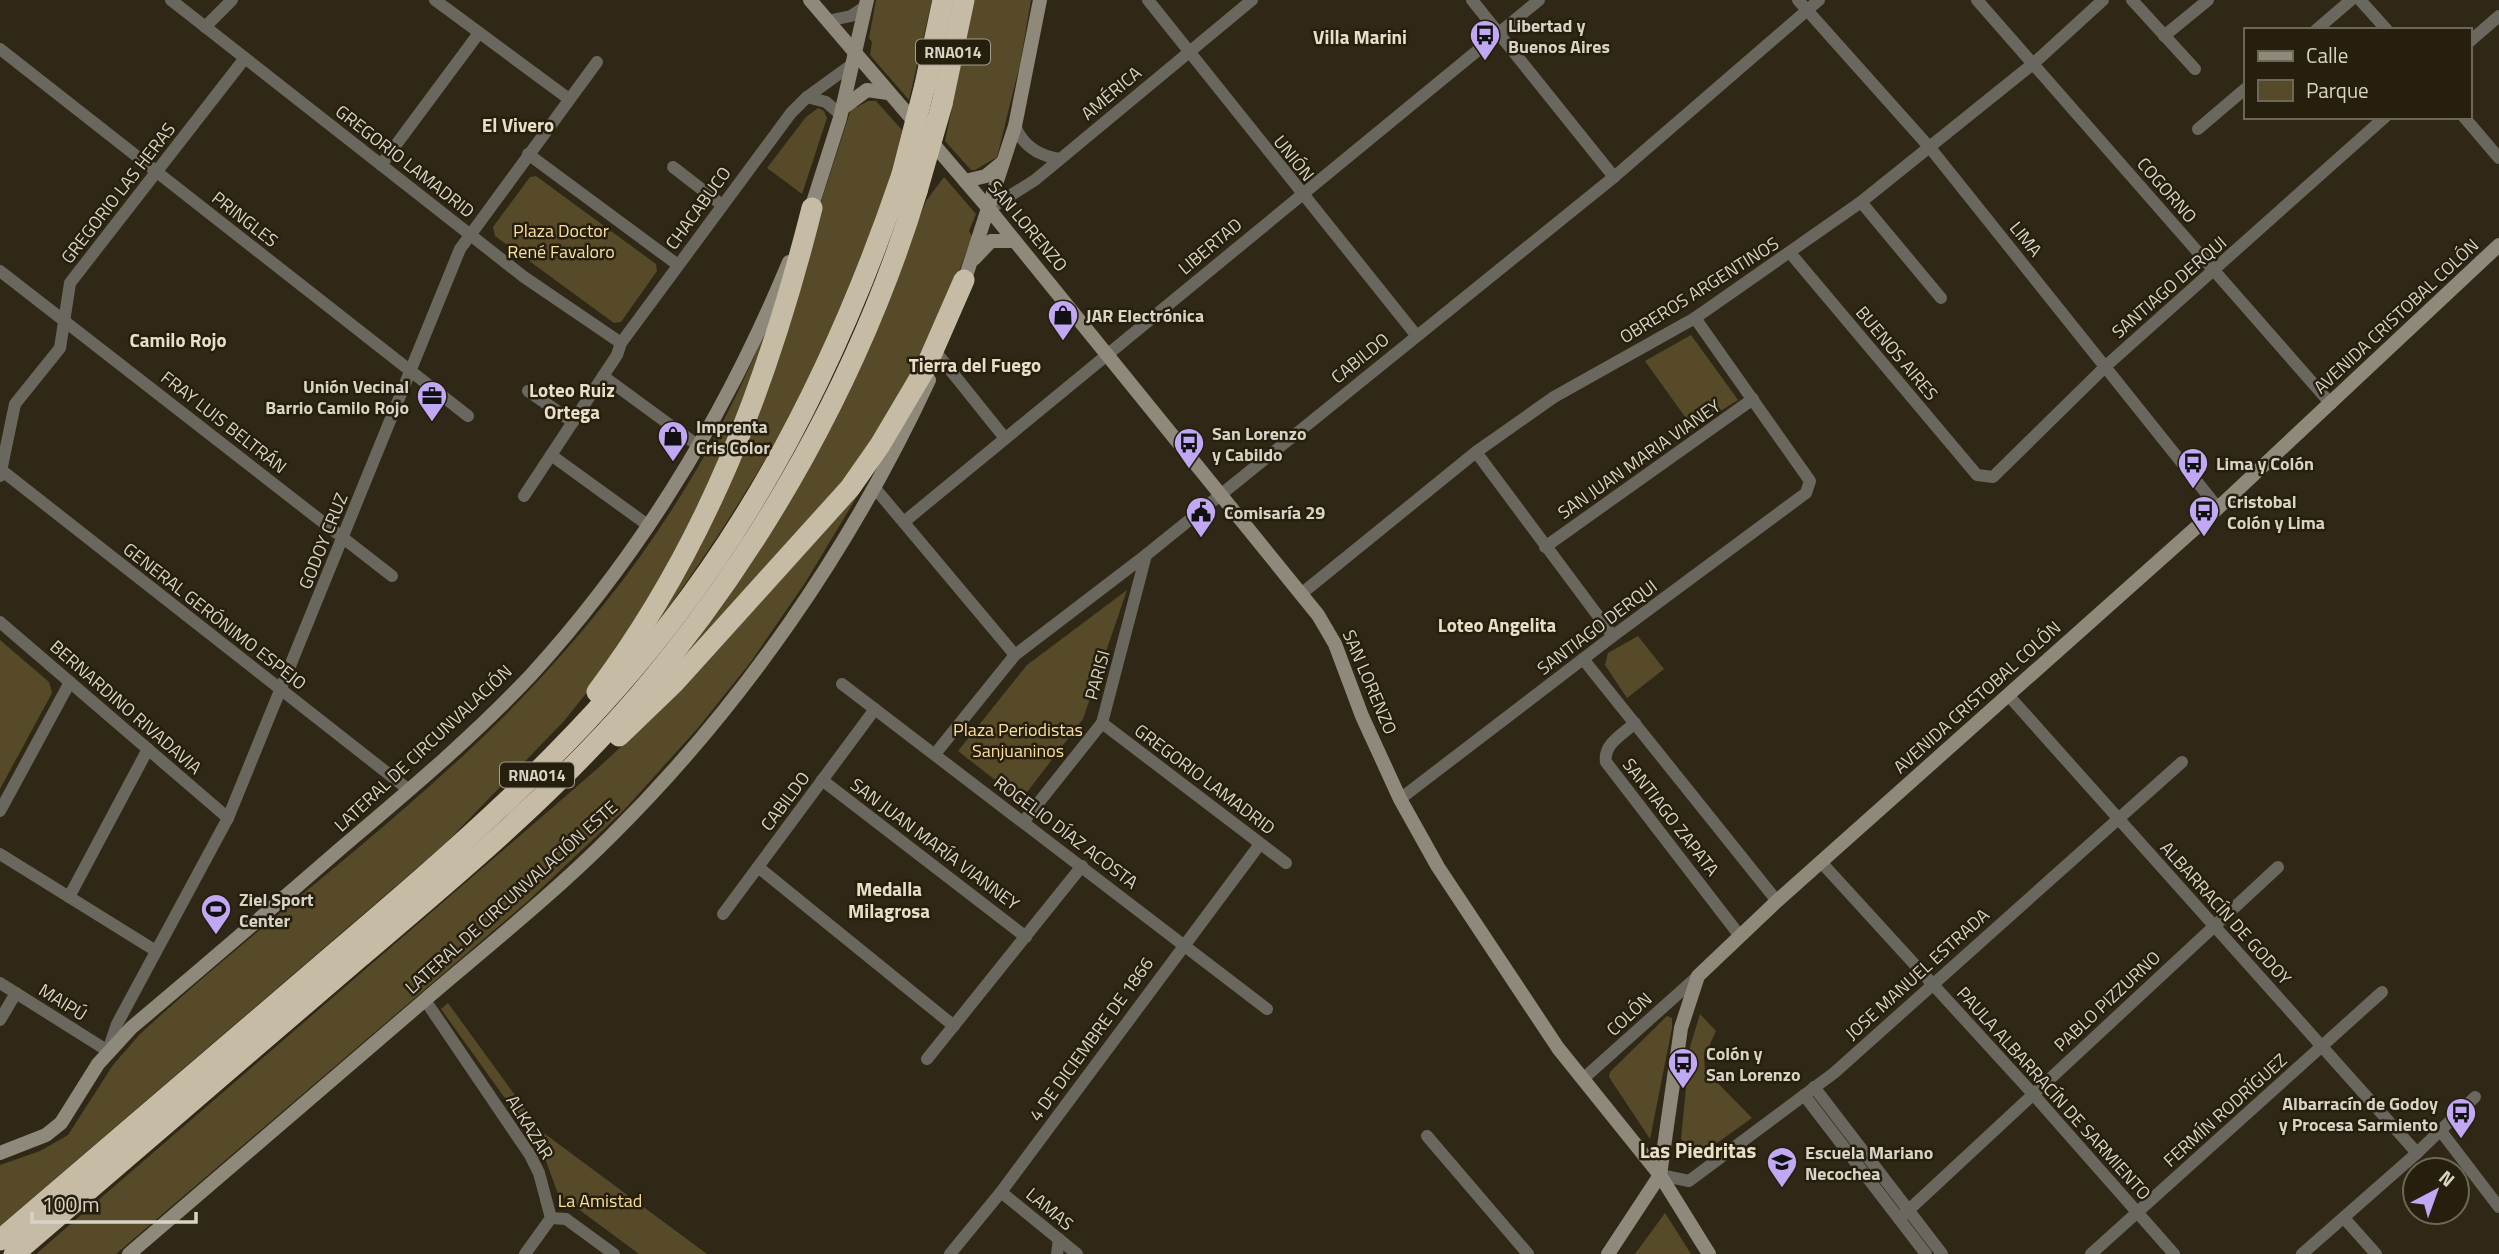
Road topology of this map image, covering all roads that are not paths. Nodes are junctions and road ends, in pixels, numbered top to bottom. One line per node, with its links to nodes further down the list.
1 (171, 0): 23 (street, GREGORIO LAMADRID)
2 (232, 0): 23 (street)
3 (435, 0): 26 (street)
4 (810, 0): 22 (street, SAN LORENZO)
5 (943, 0): 123 (highway, RNA014, bridge)
6 (964, 0): 124 (highway, RNA014, bridge)
7 (1040, 0): 44 (street, LATERAL DE CIRCUNVALACIÓN ESTE)
8 (1148, 0): 31 (street, UNIÓN)
9 (1251, 0): 31 (street, AMÉRICA)
10 (1472, 0): 27 (street)
11 (1539, 0): 27 (street, LIBERTAD)
12 (1819, 0): 20 (street, CABILDO)
13 (1977, 0): 35 (street, COGORNO)
14 (2103, 0): 35 (street, OBREROS ARGENTINOS)
15 (2132, 0): 28 (street)
16 (2208, 0): 28 (street)
17 (2351, 0): 24 (street)
18 (2360, 0): 25 (street)
19 (866, 3): 22 (street, LATERAL DE CIRCUNVALACIÓN); 33 (street, LATERAL DE CIRCUNVALACIÓN)
20 (1802, 5): 46 (street, LIMA); 54 (street, CABILDO)
21 (2499, 16): 29 (street)
22 (827, 22): 33 (street, SAN LORENZO)
23 (205, 27): 32 (street, GREGORIO LAMADRID)
24 (2318, 28)
25 (2385, 28)
26 (479, 33): 40 (street); 51 (street)
27 (1498, 33): 54 (street); 56 (street, LIBERTAD)
28 (2164, 36): 36 (street)
29 (2471, 40)
30 (0, 49): 53 (street, PRINGLES)
31 (1187, 52): 50 (street, AMÉRICA); 56 (street, UNIÓN)
32 (246, 58): 51 (street, GREGORIO LAMADRID); 53 (street, GREGORIO LAS HERAS)
33 (855, 59): 38 (street, SAN LORENZO); 39 (street, CHACABUCO); 41 (street, LATERAL DE CIRCUNVALACIÓN)
34 (597, 62): 40 (street, GODOY CRUZ)
35 (2034, 63): 46 (street, OBREROS ARGENTINOS); 68 (street, COGORNO)
36 (2195, 69)
37 (2244, 90): 45 (street)
38 (888, 93): 41 (street); 55 (street, SAN LORENZO)
39 (807, 97): 41 (street); 58 (street, CHACABUCO)
40 (569, 99): 47 (street, GODOY CRUZ)
41 (842, 111): 59 (street, LATERAL DE CIRCUNVALACIÓN)
42 (2383, 119): 68 (street, SANTIAGO DERQUI)
43 (2466, 119): 49 (street)
44 (1015, 126): 48 (street, LATERAL DE CIRCUNVALACIÓN ESTE); 50 (street)
45 (2198, 129)
46 (1931, 149): 57 (street, OBREROS ARGENTINOS); 77 (street, LIMA)
47 (528, 155): 61 (street, GODOY CRUZ); 66 (street)
48 (1006, 157): 55 (street); 60 (street, LATERAL DE CIRCUNVALACIÓN ESTE)
49 (2499, 158)
50 (1060, 159): 60 (street, AMÉRICA)
51 (381, 165): 61 (street, GREGORIO LAMADRID)
52 (673, 167): 58 (street)
53 (157, 172): 72 (street, GREGORIO LAS HERAS); 78 (street, PRINGLES)
54 (1614, 177): 73 (street, CABILDO)
55 (965, 181): 60 (street, SAN LORENZO)
56 (1301, 193): 73 (street, UNIÓN); 75 (street, LIBERTAD)
57 (1861, 202): 64 (street, OBREROS ARGENTINOS); 70 (street)
58 (722, 205): 66 (street, CHACABUCO)
59 (812, 208): 86 (street, LATERAL DE CIRCUNVALACIÓN); 123 (highway)
60 (989, 209): 62 (street, SAN LORENZO); 65 (street, LATERAL DE CIRCUNVALACIÓN ESTE)
61 (470, 235): 74 (street, GREGORIO LAMADRID); 78 (street, GODOY CRUZ)
62 (1015, 241): 65 (street); 75 (street, SAN LORENZO)
63 (2499, 245): 82 (street, AVENIDA CRISTOBAL COLÓN)
64 (1791, 254): 71 (street, OBREROS ARGENTINOS); 90 (street, BUENOS AIRES)
65 (973, 260): 69 (street, LATERAL DE CIRCUNVALACIÓN ESTE)
66 (678, 265): 74 (street, CHACABUCO)
67 (0, 271): 72 (street, FRAY LUIS BELTRÁN)
68 (2214, 271): 77 (street, SANTIAGO DERQUI); 82 (street, COGORNO)
69 (964, 280): 76 (street, LATERAL DE CIRCUNVALACIÓN ESTE); 124 (highway)
70 (1941, 298)
71 (1695, 318): 81 (street); 87 (street, OBREROS ARGENTINOS)
72 (64, 321): 89 (street, GREGORIO LAS HERAS); 97 (street, FRAY LUIS BELTRÁN)
73 (1416, 335): 92 (street, CABILDO)
74 (621, 343): 79 (street, CHACABUCO)
75 (1107, 355): 85 (street, LIBERTAD); 92 (street, SAN LORENZO)
76 (939, 356): 85 (street); 91 (street, LATERAL DE CIRCUNVALACIÓN ESTE)
77 (2107, 365): 90 (street, SANTIAGO DERQUI); 94 (street, LIMA)
78 (411, 371): 83 (street, PRINGLES); 97 (street, GODOY CRUZ)
79 (603, 376): 84 (street, CHACABUCO); 86 (street)
80 (528, 391): 84 (street)
81 (1753, 399): 98 (street, SAN JUAN MARIA VIANEY); 103 (street, SANTIAGO DERQUI)
82 (2331, 404): 94 (street, AVENIDA CRISTOBAL COLÓN)
83 (468, 416)
84 (573, 422): 88 (street, CHACABUCO)
85 (1004, 437): 95 (street, LIBERTAD)
86 (700, 447): 96 (street, LATERAL DE CIRCUNVALACIÓN)
87 (1476, 452): 98 (street); 101 (street, OBREROS ARGENTINOS)
88 (551, 455): 93 (street, CHACABUCO); 96 (street)
89 (0, 472): 108 (street, GENERAL GERÓNIMO ESPEJO)
90 (1977, 475)
91 (874, 487): 95 (street); 145 (street, LATERAL DE CIRCUNVALACIÓN ESTE)
92 (1220, 495): 99 (street, CABILDO); 101 (street, SAN LORENZO)
93 (524, 496)
94 (2218, 508): 109 (street, AVENIDA CRISTOBAL COLÓN)
95 (905, 521): 104 (street)
96 (649, 526): 117 (street, LATERAL DE CIRCUNVALACIÓN)
97 (343, 537): 100 (street, FRAY LUIS BELTRÁN); 108 (street, GODOY CRUZ)
98 (1545, 547): 103 (street)
99 (1146, 555): 104 (street, CABILDO); 111 (street, PARISI)
100 (392, 576)
101 (1301, 594): 118 (street, SAN LORENZO)
102 (0, 622): 106 (street, BERNARDINO RIVADAVIA)
103 (1613, 636): 105 (street, SANTIAGO DERQUI)
104 (1015, 655): 114 (street, CABILDO)
105 (1583, 659): 112 (street); 118 (street, SANTIAGO DERQUI)
106 (70, 682): 113 (street, BERNARDINO RIVADAVIA); 119 (street)
107 (842, 684): 110 (street, ROGELIO DÍAZ ACOSTA)
108 (281, 690): 117 (street, GENERAL GERÓNIMO ESPEJO); 120 (street, GODOY CRUZ)
109 (2008, 695): 121 (street, ALBARRACÍN DE GODOY); 127 (street, AVENIDA CRISTOBAL COLÓN)
110 (875, 709): 114 (street, ROGELIO DÍAZ ACOSTA); 116 (street, CABILDO)
111 (1102, 723): 122 (street, PARISI); 125 (street, GREGORIO LAMADRID)
112 (1635, 723): 133 (street); 137 (street, SANTIAGO ZAPATA)
113 (148, 749): 120 (street, BERNARDINO RIVADAVIA); 132 (street)
114 (935, 754): 122 (street, ROGELIO DÍAZ ACOSTA)
115 (2182, 762): 121 (street, JOSE MANUEL ESTRADA)
116 (822, 780): 130 (street, CABILDO); 136 (street, SAN JUAN MARÍA VIANNEY)
117 (409, 790): 150 (street, LATERAL DE CIRCUNVALACIÓN)
118 (1400, 799): 152 (street, SAN LORENZO)
119 (0, 811)
120 (228, 818): 139 (street, GODOY CRUZ)
121 (2118, 818): 135 (street, ALBARRACÍN DE GODOY); 142 (street, JOSE MANUEL ESTRADA)
122 (1024, 821): 129 (street, ROGELIO DÍAZ ACOSTA)
123 (478, 830): 168 (highway, RNA014)
124 (505, 832): 169 (highway, RNA014)
125 (1260, 844): 128 (street, GREGORIO LAMADRID); 138 (street, 4 DE DICIEMBRE DE 1866)
126 (0, 854): 132 (street)
127 (1821, 862): 133 (street, AVENIDA CRISTOBAL COLÓN); 142 (street, PAULA ALBARRACÍN DE SARMIENTO)
128 (1286, 863)
129 (1082, 866): 136 (street); 138 (street, ROGELIO DÍAZ ACOSTA)
130 (758, 867): 134 (street, CABILDO); 148 (street)
131 (2278, 867): 135 (street, PABLO PIZZURNO)
132 (69, 897): 139 (street)
133 (1777, 901): 137 (street, AVENIDA CRISTOBAL COLÓN)
134 (723, 914)
135 (2214, 926): 149 (street, ALBARRACÍN DE GODOY); 154 (street, PABLO PIZZURNO)
136 (1026, 936): 148 (street)
137 (1740, 936): 140 (street, AVENIDA CRISTOBAL COLÓN)
138 (1183, 944): 146 (street, ROGELIO DÍAZ ACOSTA); 161 (street, 4 DE DICIEMBRE DE 1866)
139 (156, 951): 150 (street, GODOY CRUZ)
140 (1699, 976): 152 (street, COLÓN); 160 (street, AVENIDA CRISTOBAL COLÓN)
141 (0, 983): 144 (street, MAIPÚ)
142 (1932, 984): 153 (street, JOSE MANUEL ESTRADA); 154 (street, PAULA ALBARRACÍN DE SARMIENTO)
143 (2382, 992): 149 (street, FERMÍN RODRÍGUEZ)
144 (16, 993): 147 (street); 150 (street, MAIPÚ)
145 (425, 1000): 165 (street, ALKAZAR); 170 (street, LATERAL DE CIRCUNVALACIÓN ESTE)
146 (1267, 1009)
147 (0, 1020)
148 (954, 1026): 151 (street)
149 (2322, 1046): 159 (street, ALBARRACÍN DE GODOY); 163 (street, FERMÍN RODRÍGUEZ)
150 (108, 1051): 158 (street, LATERAL DE CIRCUNVALACIÓN)
151 (928, 1059)
152 (1584, 1078): 160 (street, SAN LORENZO)
153 (1809, 1091): 160 (street, JOSE MANUEL ESTRADA); 164 (street)
154 (2033, 1094): 163 (street, PAULA ALBARRACÍN DE SARMIENTO); 164 (street, PABLO PIZZURNO)
155 (2475, 1097): 156 (street)
156 (2440, 1130): 159 (street); 162 (street)
157 (1427, 1136): 176 (street)
158 (0, 1153)
159 (2417, 1153): 166 (street)
160 (1660, 1175): 177 (street, AVENIDA CRISTOBAL COLÓN); 178 (street, SAN LORENZO)
161 (1001, 1192): 167 (street, LAMAS); 173 (street, 4 DE DICIEMBRE DE 1866)
162 (2498, 1203)
163 (2137, 1212): 181 (street, FERMÍN RODRÍGUEZ); 182 (street, PAULA ALBARRACÍN DE SARMIENTO)
164 (1903, 1214): 179 (street); 180 (street)
165 (551, 1218): 171 (street); 172 (street)
166 (2344, 1218): 183 (street); 184 (street)
167 (1059, 1239): 174 (street); 175 (street, LAMAS)
168 (0, 1240)
169 (14, 1254)
170 (129, 1254)
171 (525, 1254)
172 (614, 1254)
173 (950, 1254)
174 (1057, 1254)
175 (1077, 1254)
176 (1528, 1254)
177 (1608, 1254)
178 (1709, 1254)
179 (1926, 1254)
180 (1942, 1254)
181 (2091, 1254)
182 (2174, 1254)
183 (2302, 1254)
184 (2376, 1254)

